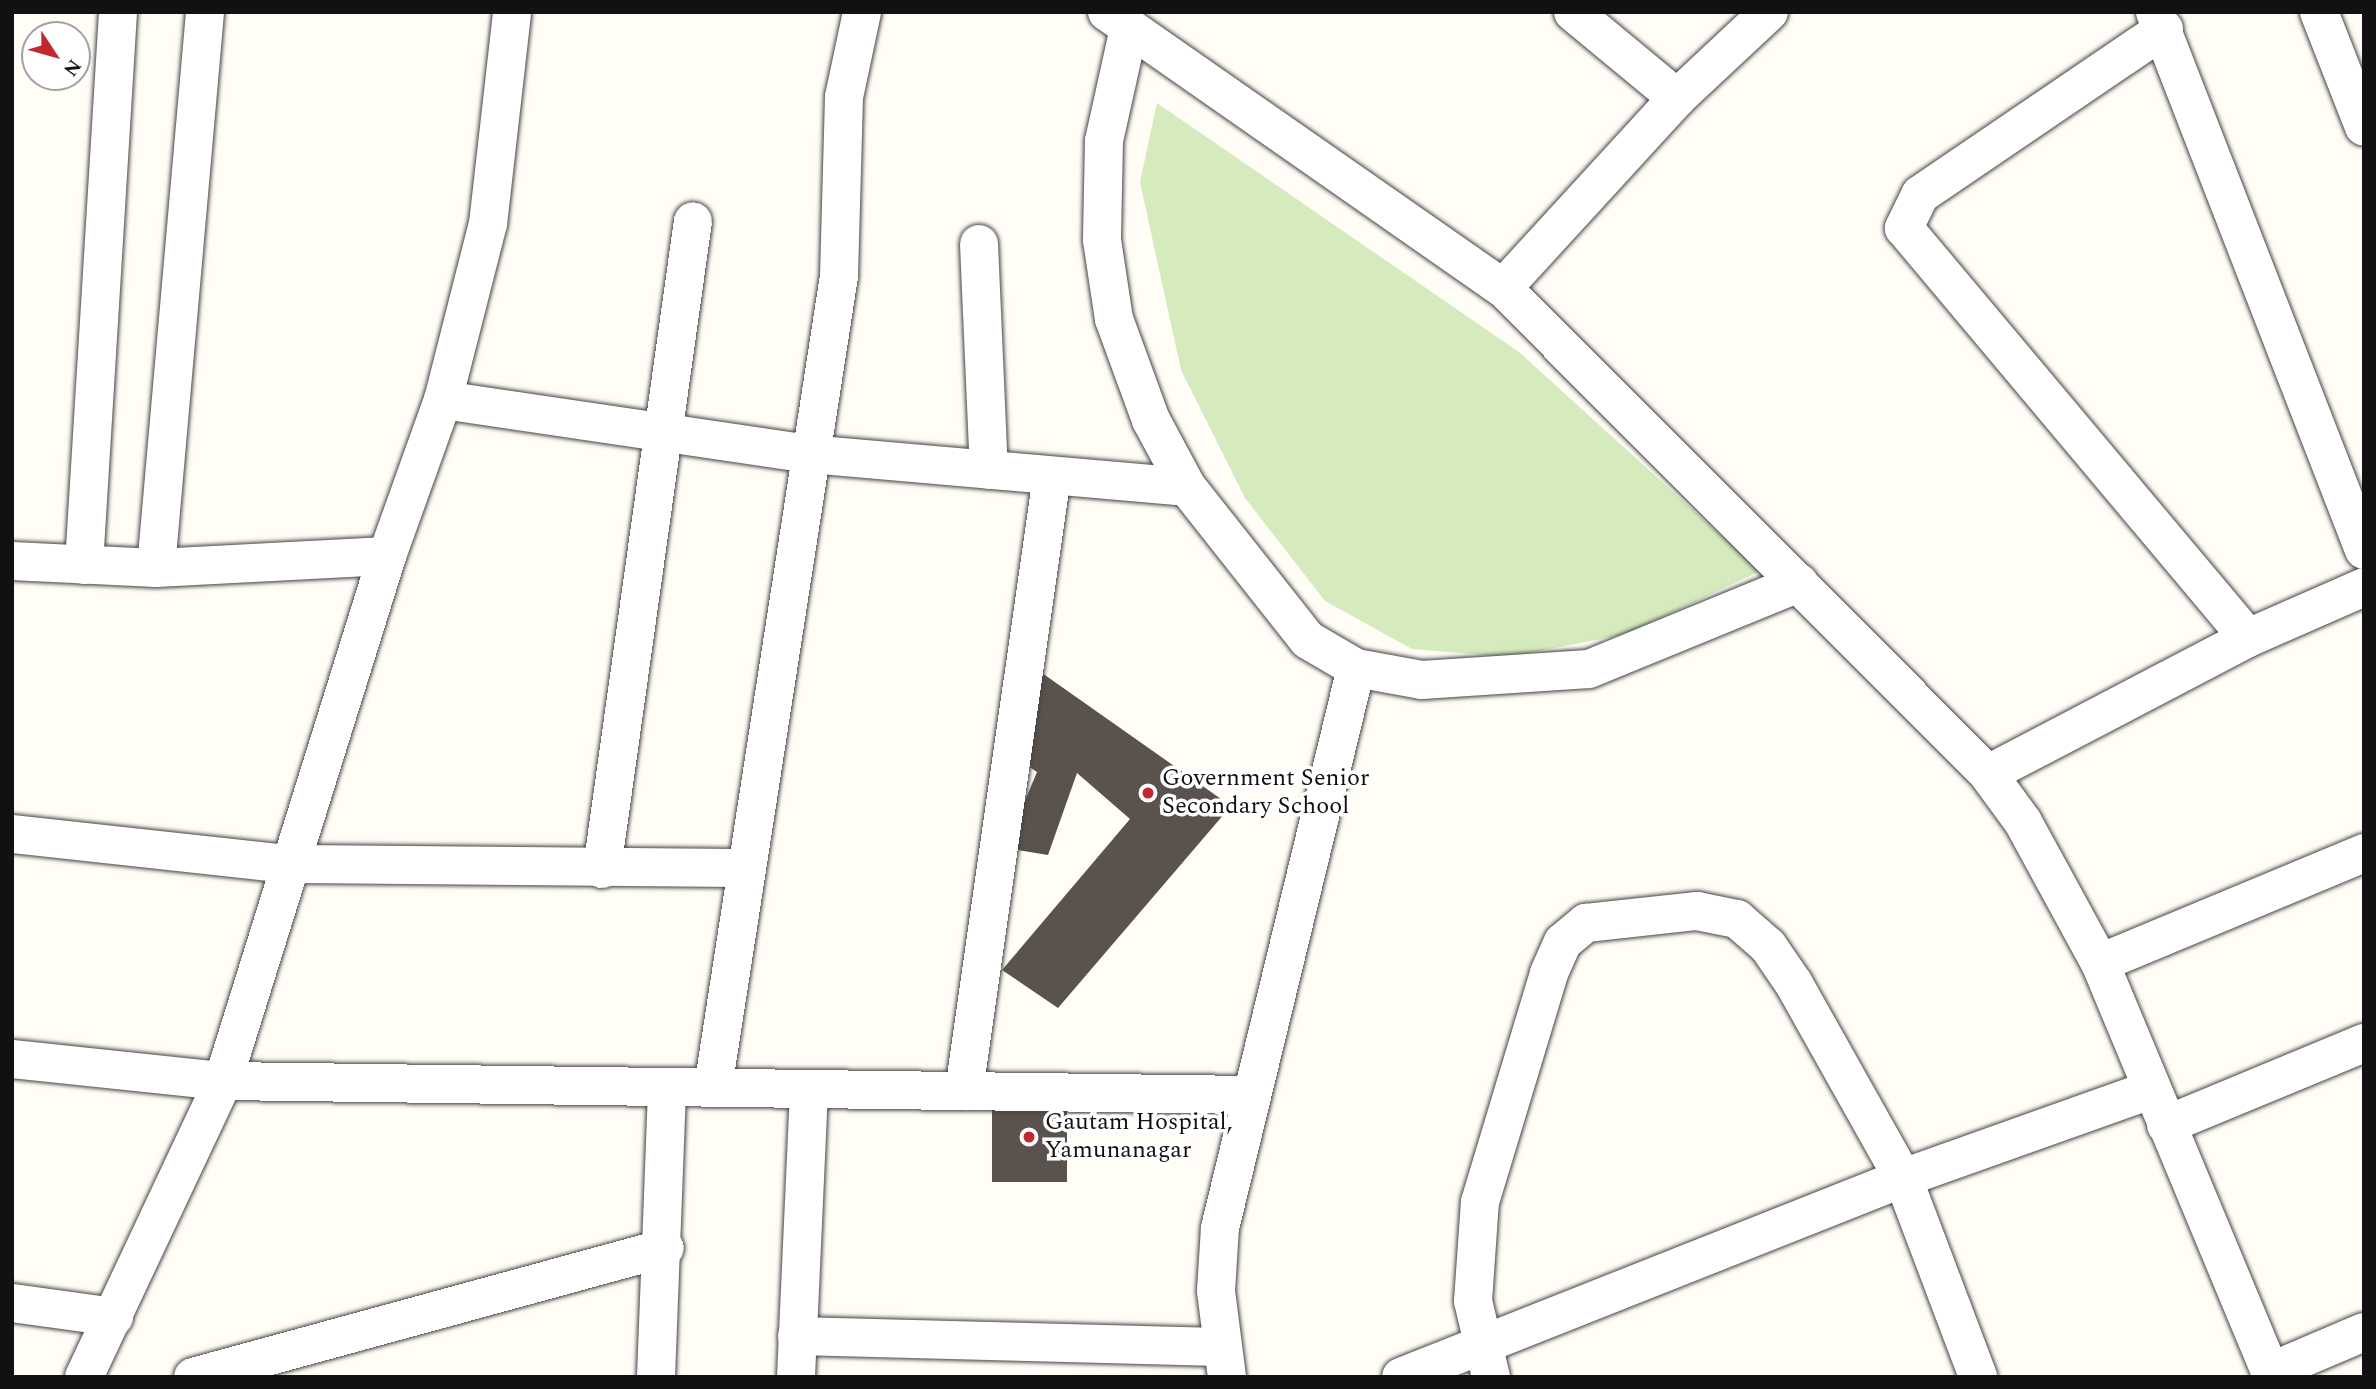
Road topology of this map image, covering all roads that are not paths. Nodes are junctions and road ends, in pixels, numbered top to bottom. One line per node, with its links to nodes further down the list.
1 (118, 12): 24 (street)
2 (205, 12): 25 (street)
3 (512, 12): 15 (street)
4 (862, 12): 17 (street)
5 (1573, 12): 10 (street)
6 (1769, 12): 10 (street)
7 (2319, 12): 11 (street)
8 (1118, 20): 14 (street); 20 (street)
9 (2160, 20): 21 (street); 28 (street)
10 (1677, 98): 14 (street)
11 (2364, 127)
12 (694, 221): 16 (street)
13 (979, 244): 18 (street)
14 (1503, 288): 26 (street)
15 (443, 400): 16 (street); 22 (street)
16 (667, 433): 17 (street); 35 (street)
17 (809, 454): 18 (street); 34 (street)
18 (989, 470): 19 (street)
19 (1052, 476): 20 (street); 44 (street)
20 (1187, 487): 29 (street)
21 (2364, 550)
22 (387, 556): 25 (street); 33 (street)
23 (12, 561): 24 (street)
24 (84, 565): 25 (street)
25 (156, 568)
26 (1799, 583): 29 (street); 30 (street)
27 (2364, 587): 28 (street)
28 (2248, 638): 30 (street)
29 (1356, 668): 45 (street)
30 (1988, 774): 36 (street)
31 (12, 834): 33 (street)
32 (2364, 853): 36 (street)
33 (290, 864): 35 (street); 39 (street)
34 (746, 868): 35 (street); 40 (street)
35 (602, 869)
36 (2099, 963): 42 (street)
37 (2364, 1043): 46 (street)
38 (12, 1059): 39 (street)
39 (223, 1082): 43 (street); 50 (street)
40 (713, 1088): 41 (street); 43 (street)
41 (809, 1089): 44 (street); 52 (street)
42 (2150, 1090): 46 (street); 47 (street)
43 (667, 1091): 48 (street)
44 (964, 1091): 45 (street)
45 (1249, 1095): 54 (street)
46 (2166, 1125): 55 (street)
47 (1903, 1178): 53 (street); 53 (street); 61 (street)
48 (665, 1248): 57 (street); 58 (street)
49 (12, 1303): 50 (street)
50 (114, 1317): 56 (street)
51 (2364, 1332): 55 (street)
52 (797, 1336): 54 (street); 59 (street)
53 (1486, 1360): 60 (street)
54 (1223, 1362)
55 (2271, 1375)
56 (84, 1377)
57 (193, 1377)
58 (656, 1377)
59 (796, 1377)
60 (1401, 1377)
61 (1978, 1377)

